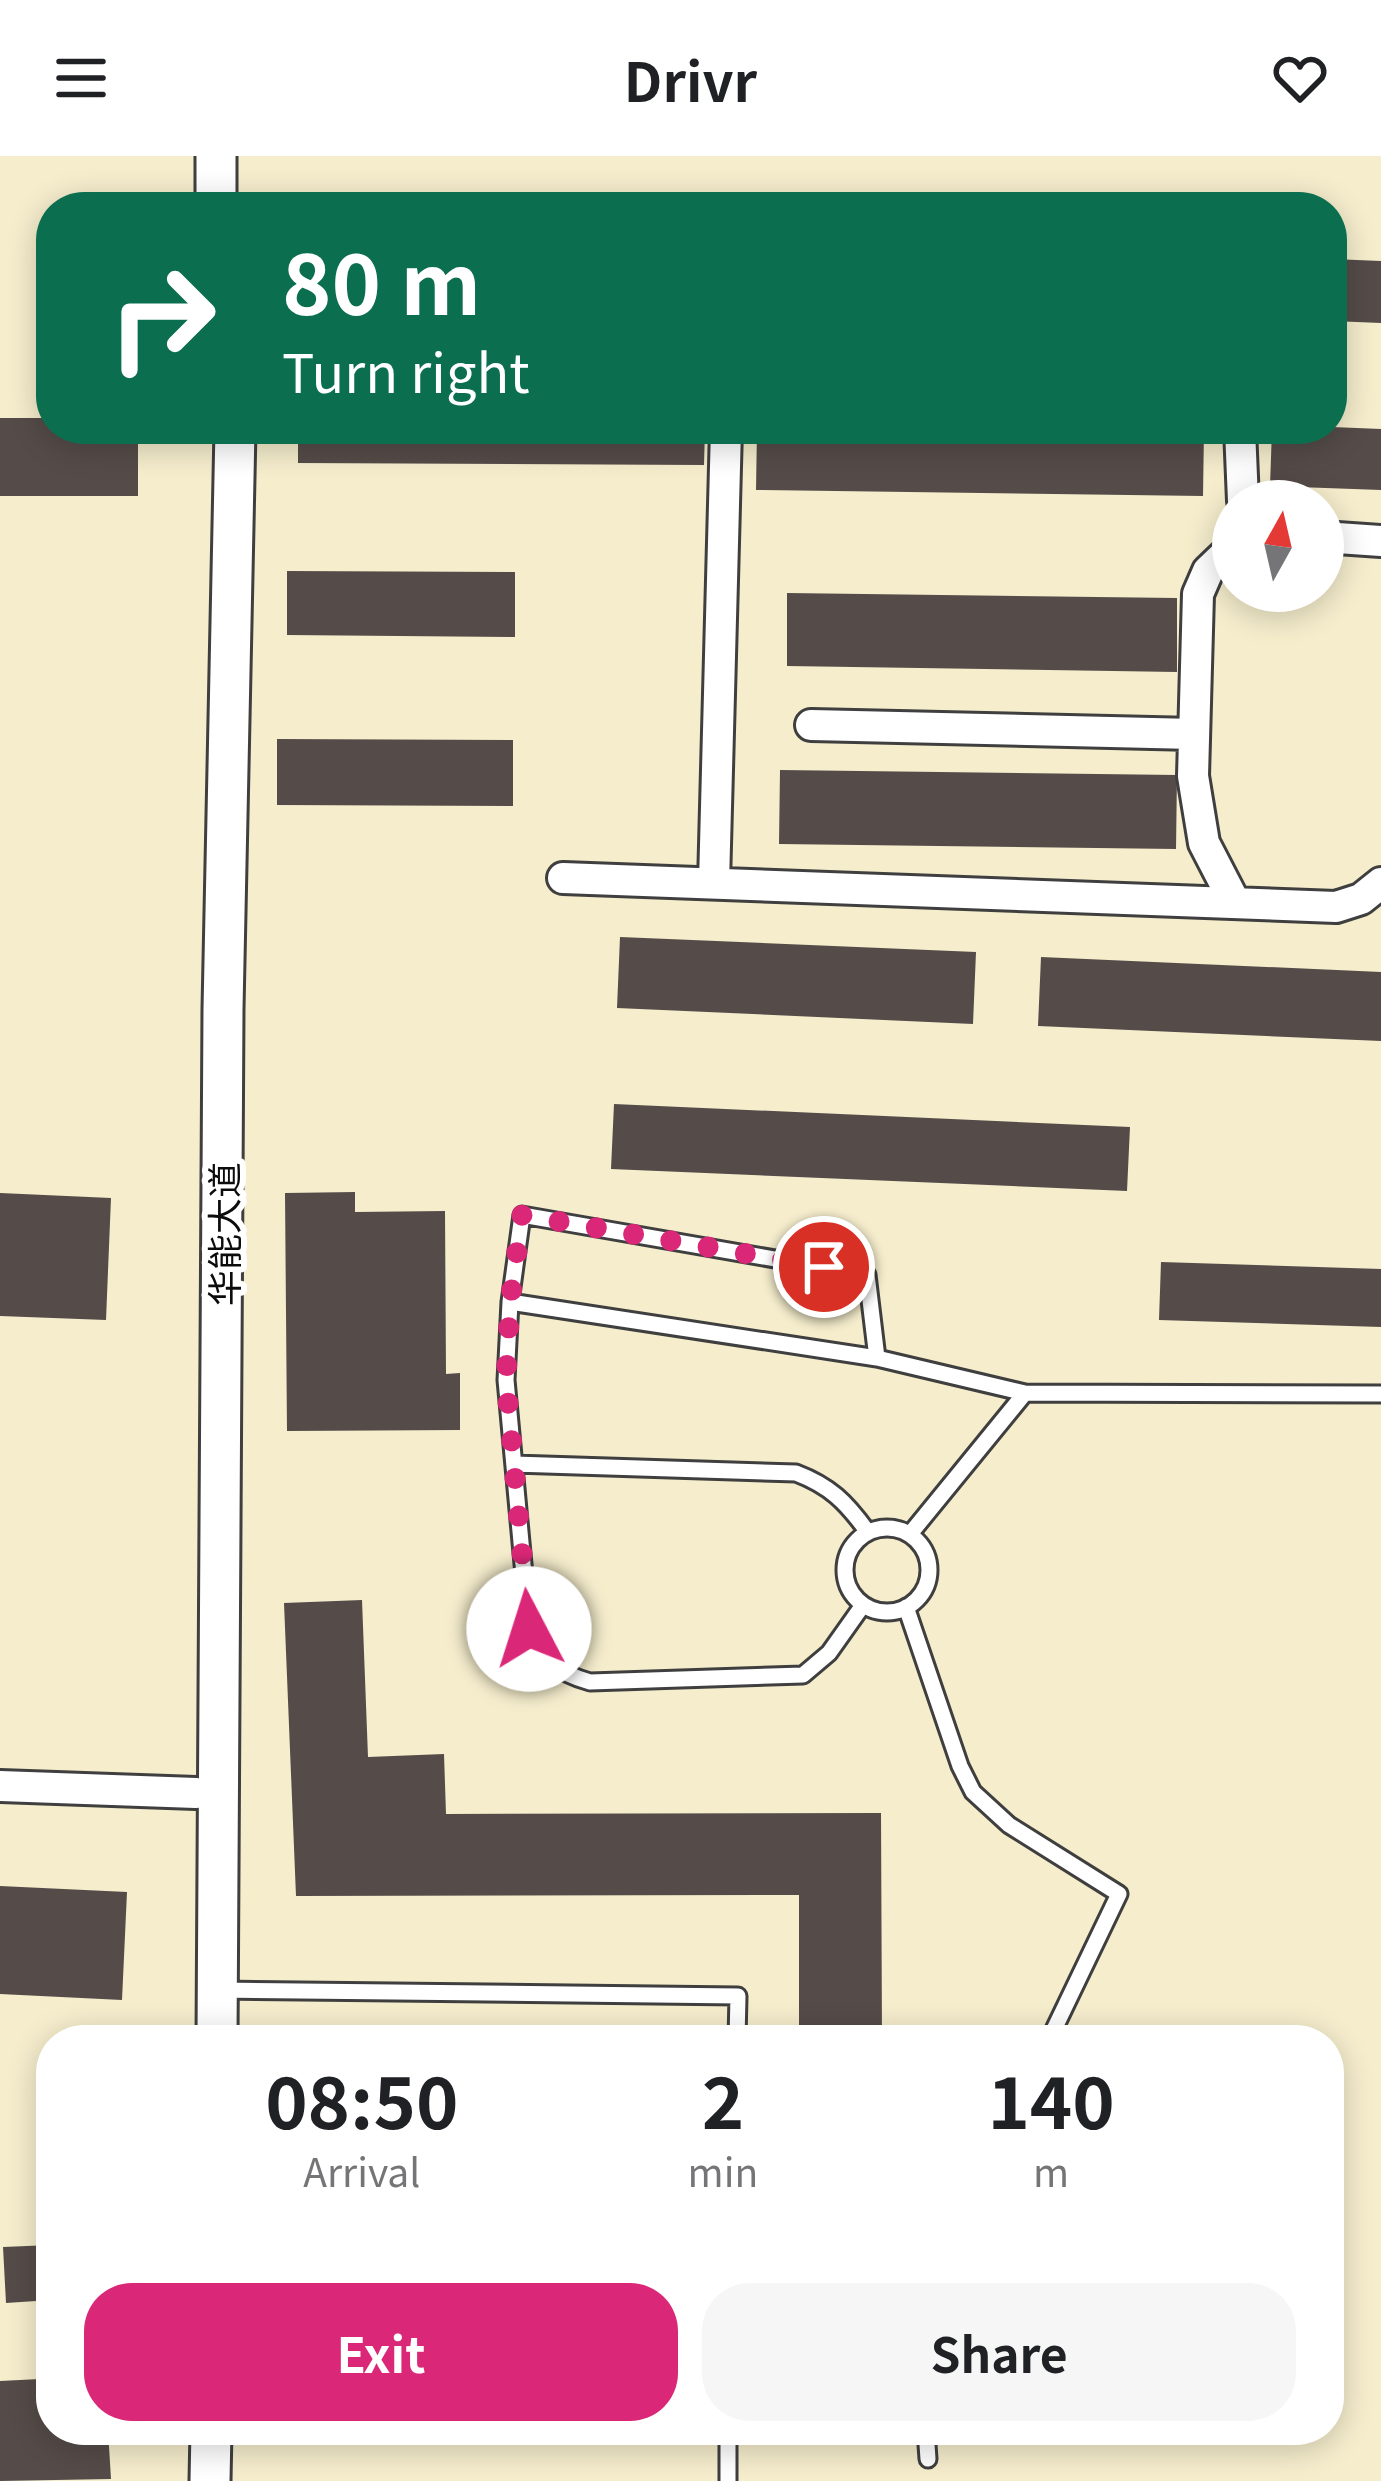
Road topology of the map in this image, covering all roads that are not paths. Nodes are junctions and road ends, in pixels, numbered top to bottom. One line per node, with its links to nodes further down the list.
1 (216, 156): 3 (street)
2 (239, 156): 4 (street)
3 (216, 192)
4 (239, 192)
5 (211, 444): 29 (street, 华能大道)
6 (235, 444): 30 (street, 华能大道)
7 (726, 444): 17 (street)
8 (1241, 444): 9 (street)
9 (1242, 480)
10 (1344, 538): 11 (street)
11 (1381, 541)
12 (1212, 567): 14 (street)
13 (811, 725): 14 (street)
14 (1194, 734): 18 (street)
15 (563, 878): 17 (street)
16 (1381, 883): 18 (street)
17 (714, 884): 18 (street)
18 (1235, 903)
19 (510, 1302): 20 (lane); 20 (lane); 23 (lane)
20 (877, 1358): 21 (lane)
21 (1025, 1393): 22 (lane); 25 (lane)
22 (1381, 1394)
23 (514, 1464): 24 (lane); 26 (lane)
24 (867, 1532): 25 (lane); 26 (lane)
25 (910, 1534): 27 (lane)
26 (863, 1605): 27 (lane)
27 (907, 1607): 34 (lane)
28 (0, 1786): 29 (street)
29 (196, 1792): 31 (street, 华能大道)
30 (218, 1990): 32 (street, 华能大道); 33 (lane)
31 (193, 2025)
32 (217, 2025)
33 (737, 2025)
34 (1056, 2025)
35 (188, 2445): 40 (street)
36 (211, 2445): 41 (street)
37 (728, 2445): 42 (lane)
38 (927, 2445): 39 (lane)
39 (928, 2459)
40 (187, 2481)
41 (210, 2481)
42 (728, 2481)

